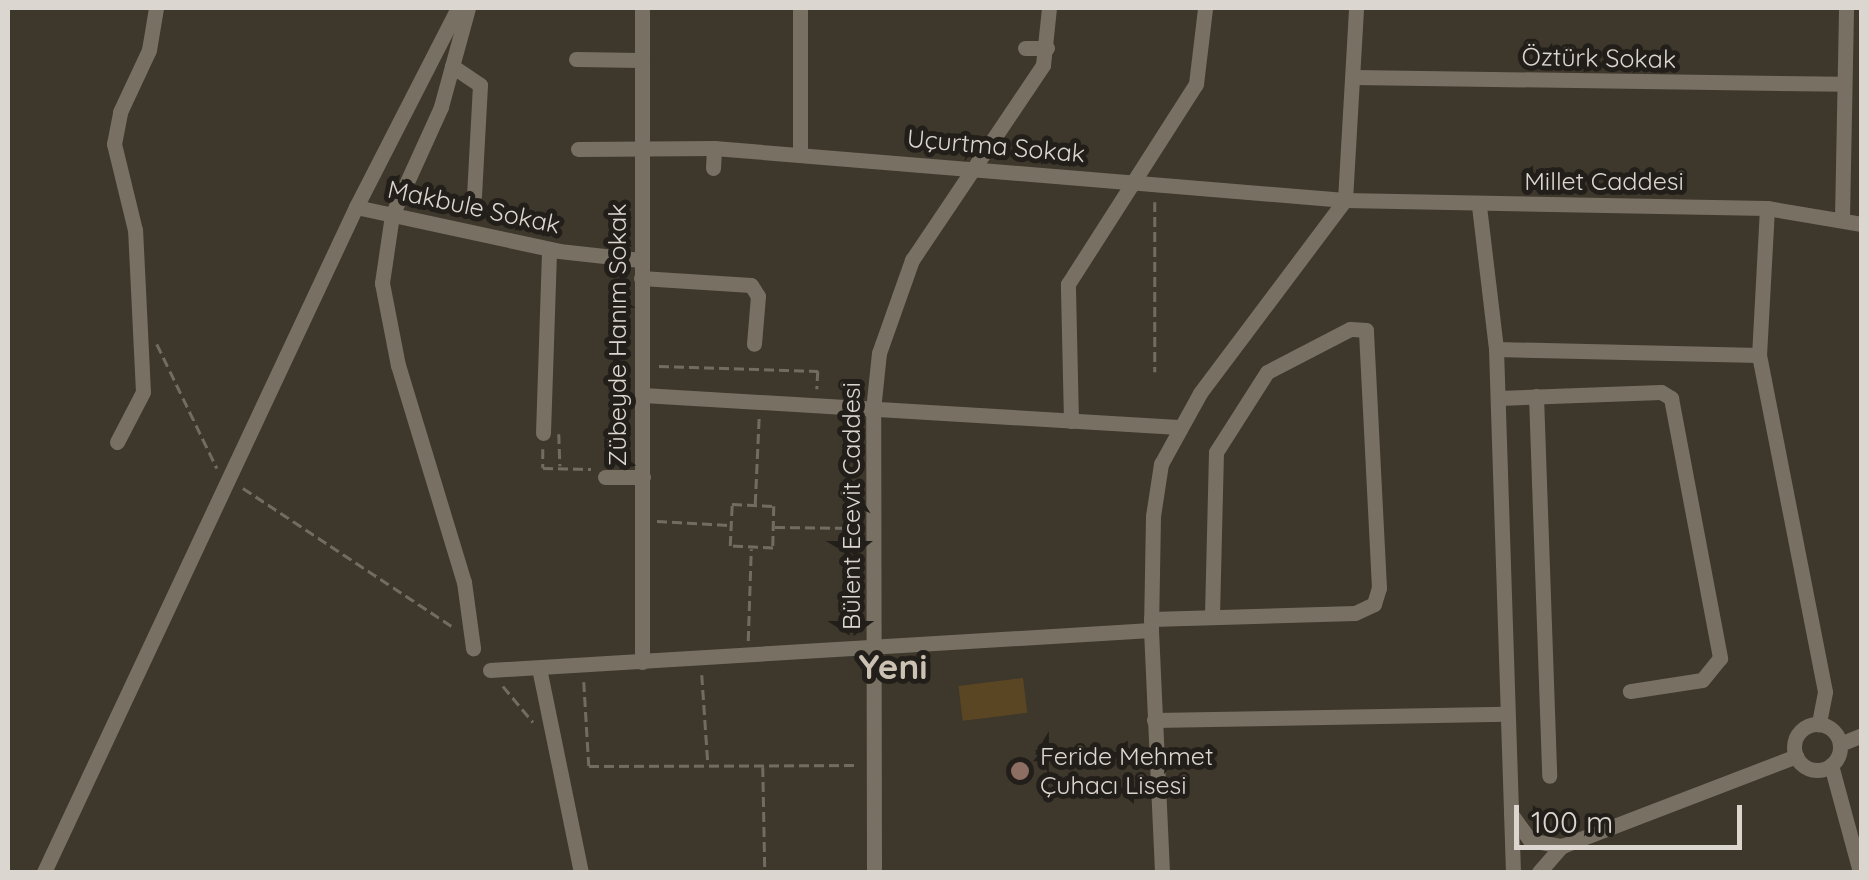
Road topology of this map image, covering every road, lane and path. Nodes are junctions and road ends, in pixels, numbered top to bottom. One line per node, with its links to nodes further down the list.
1 (156, 8): 53 (street)
2 (458, 8): 30 (street)
3 (468, 8): 16 (street)
4 (642, 8): 15 (street, Zübeyde Hanım Sokak)
5 (800, 8): 22 (street)
6 (1049, 8): 11 (street, Bülent Ecevit Caddesi)
7 (1205, 8): 13 (street)
8 (1356, 8): 17 (street)
9 (1846, 8): 18 (street)
10 (1025, 48): 11 (street)
11 (1047, 48): 24 (street, Bülent Ecevit Caddesi)
12 (1224, 57): 13 (street)
13 (1204, 58): 25 (street)
14 (576, 59): 15 (street)
15 (641, 60): 19 (street, Zübeyde Hanım Sokak)
16 (452, 66): 27 (street); 32 (street)
17 (1354, 77): 18 (street, Öztürk Sokak); 28 (street)
18 (1844, 84): 33 (street)
19 (642, 145): 20 (street, Uçurtma Sokak); 21 (street, Uçurtma Sokak); 36 (street, Zübeyde Hanım Sokak)
20 (714, 148): 22 (street, Uçurtma Sokak); 23 (street)
21 (578, 149)
22 (800, 155): 24 (street, Uçurtma Sokak)
23 (712, 168)
24 (979, 168): 25 (street, Uçurtma Sokak); 49 (street, Bülent Ecevit Caddesi)
25 (1131, 183): 26 (street, Uçurtma Sokak); 50 (street)
26 (1155, 185): 28 (street, Uçurtma Sokak); 44 (path)
27 (474, 196)
28 (1345, 200): 29 (street, Millet Caddesi); 51 (street)
29 (1479, 206): 31 (street, Millet Caddesi); 40 (street)
30 (356, 207): 32 (street, Makbule Sokak); 58 (street)
31 (1767, 208): 33 (street, Millet Caddesi); 41 (street)
32 (392, 214): 35 (street, Makbule Sokak); 67 (street)
33 (1842, 218): 34 (street, Millet Caddesi)
34 (1862, 224)
35 (549, 249): 36 (street, Makbule Sokak); 52 (street)
36 (641, 260): 37 (street, Zübeyde Hanım Sokak)
37 (642, 278): 39 (street); 42 (street, Zübeyde Hanım Sokak)
38 (153, 333): 58 (path)
39 (754, 344)
40 (1496, 349): 41 (street); 47 (street)
41 (1760, 355): 78 (street)
42 (643, 366): 43 (path); 45 (street, Zübeyde Hanım Sokak)
43 (818, 371)
44 (1155, 372)
45 (643, 395): 48 (street); 56 (street, Zübeyde Hanım Sokak)
46 (1536, 396): 47 (street); 75 (street); 87 (street)
47 (1498, 398): 76 (street)
48 (760, 403): 49 (street); 59 (path)
49 (873, 410): 50 (street); 63 (street, Bülent Ecevit Caddesi)
50 (1071, 421): 51 (street)
51 (1178, 427): 66 (street)
52 (551, 433): 54 (path); 55 (path)
53 (116, 442)
54 (543, 468)
55 (560, 468)
56 (643, 477): 57 (street); 60 (street, Zübeyde Hanım Sokak)
57 (604, 478)
58 (228, 479): 67 (path); 90 (street)
59 (755, 505): 61 (path); 62 (path)
60 (643, 520): 61 (path); 71 (street, Zübeyde Hanım Sokak)
61 (731, 525): 64 (path)
62 (774, 527): 63 (path); 64 (path)
63 (874, 528): 68 (street, Bülent Ecevit Caddesi)
64 (751, 547): 69 (path)
65 (1212, 616): 65 (street); 66 (street)
66 (1151, 624): 68 (street); 77 (street)
67 (473, 648)
68 (876, 649): 69 (street); 86 (street, Bülent Ecevit Caddesi)
69 (748, 656): 70 (street)
70 (702, 659): 71 (street); 83 (path)
71 (642, 662): 72 (street)
72 (583, 665): 73 (street); 83 (path)
73 (539, 668): 74 (street); 80 (street)
74 (490, 670): 80 (path)
75 (1630, 691)
76 (1506, 714): 77 (street); 88 (street)
77 (1154, 720): 94 (street)
78 (1819, 724): 81 (street); 82 (street)
79 (1862, 736): 81 (street)
80 (552, 741): 91 (street)
81 (1840, 744): 85 (street)
82 (1796, 756): 85 (street); 89 (street)
83 (708, 765): 84 (path)
84 (764, 765): 86 (path); 92 (path)
85 (1831, 765): 97 (street)
86 (875, 766): 93 (street, Bülent Ecevit Caddesi)
87 (1549, 776)
88 (1509, 806): 89 (street); 95 (street)
89 (1562, 846): 96 (street)
90 (44, 872)
91 (581, 872)
92 (765, 872)
93 (874, 872)
94 (1162, 872)
95 (1513, 872)
96 (1539, 872)
97 (1860, 872)

